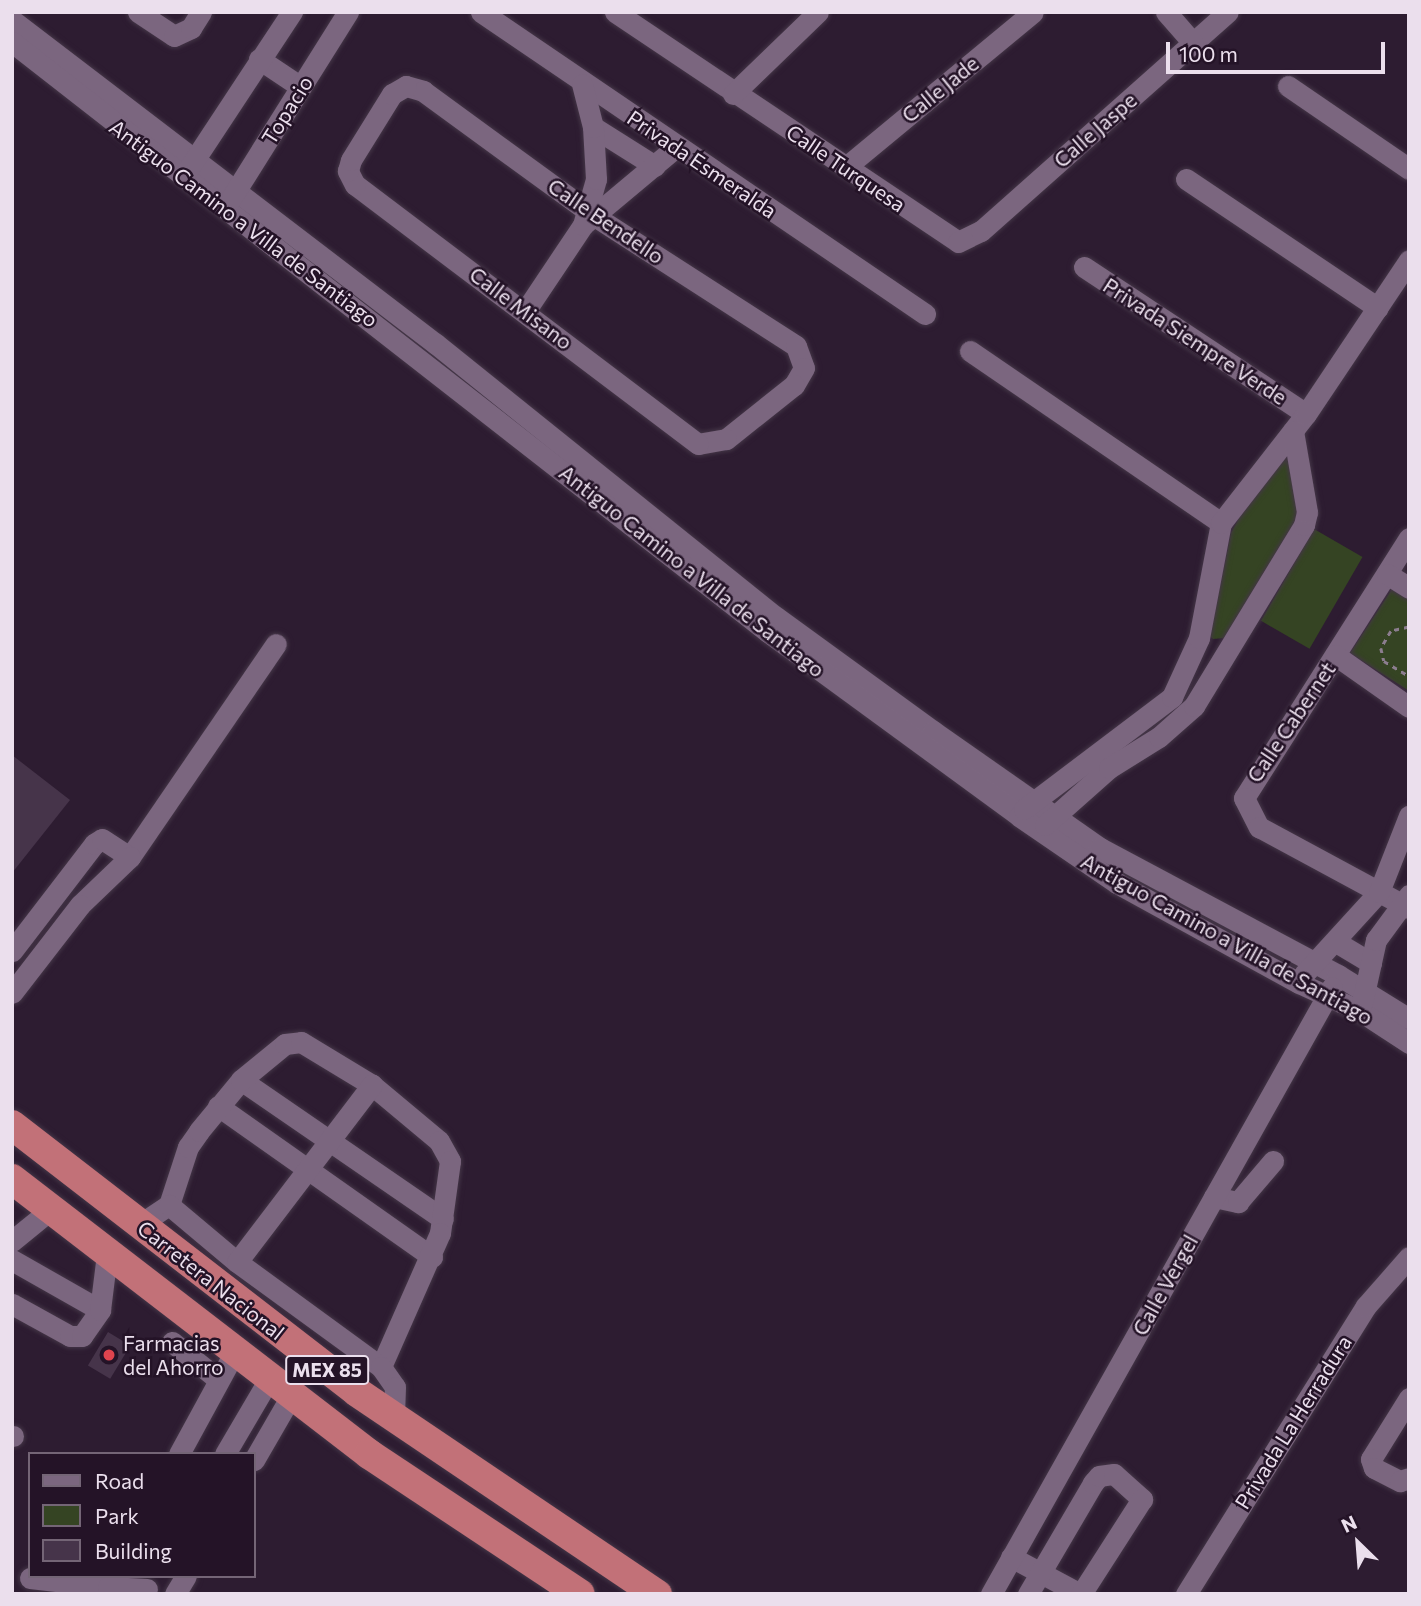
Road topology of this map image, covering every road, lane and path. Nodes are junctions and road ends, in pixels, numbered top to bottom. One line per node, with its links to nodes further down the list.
1 (138, 12): 2 (street)
2 (201, 12)
3 (292, 12): 14 (street)
4 (348, 12): 17 (street, Topacio)
5 (481, 12): 15 (street, Privada Esmeralda)
6 (615, 12): 18 (street, Calle Turquesa)
7 (818, 12): 18 (street)
8 (1033, 12): 23 (street, Calle Jade)
9 (1166, 12): 13 (street)
10 (1217, 16): 13 (street, Calle Jaspe)
11 (12, 20): 21 (street)
12 (12, 42): 26 (street, Antiguo Camino a Villa de Santiago)
13 (1193, 43): 30 (street, Calle Jaspe)
14 (259, 59): 17 (street); 21 (street)
15 (582, 84): 19 (street); 20 (street, Privada Esmeralda)
16 (1288, 86): 24 (street)
17 (301, 87): 28 (street, Topacio)
18 (733, 94): 23 (street, Calle Turquesa)
19 (593, 127): 22 (street); 29 (street)
20 (676, 147): 22 (street); 35 (street, Privada Esmeralda)
21 (195, 160): 26 (street); 28 (street)
22 (655, 166): 29 (street)
23 (847, 166): 30 (street, Calle Turquesa)
24 (1409, 169)
25 (348, 171): 29 (street, Calle Bendello); 34 (street, Calle Misano)
26 (182, 178): 28 (street, Antiguo Camino a Villa de Santiago)
27 (1186, 179): 33 (street)
28 (230, 200): 50 (street)
29 (588, 217): 34 (street); 38 (street, Calle Bendello)
30 (958, 242)
31 (1409, 260): 33 (street)
32 (1084, 267): 37 (street, Privada Siempre Verde)
33 (1378, 308): 37 (street)
34 (526, 310): 38 (street, Calle Misano)
35 (925, 314)
36 (970, 351): 39 (street)
37 (1299, 422): 39 (street); 46 (street)
38 (698, 444)
39 (1221, 523): 44 (street)
40 (1409, 538): 41 (street, Calle Cabernet)
41 (1387, 574): 42 (street); 47 (street, Calle Cabernet)
42 (1409, 588)
43 (1409, 627): 48 (path)
44 (1199, 638): 46 (street); 50 (street)
45 (276, 644): 53 (street)
46 (1226, 649): 52 (street)
47 (1335, 655): 49 (street); 54 (street, Calle Cabernet)
48 (1409, 676)
49 (1409, 707)
50 (1025, 808): 52 (street)
51 (1409, 816): 54 (street)
52 (1047, 822): 60 (street); 63 (street, Antiguo Camino a Villa de Santiago)
53 (130, 857): 59 (street); 65 (street)
54 (1379, 892): 55 (street); 56 (street)
55 (1406, 902): 57 (street)
56 (1352, 926): 57 (street); 58 (street)
57 (1376, 940): 61 (street)
58 (1335, 942): 60 (street); 61 (street)
59 (12, 951)
60 (1311, 963): 62 (street); 63 (street)
61 (1371, 963): 64 (street)
62 (1338, 975): 64 (street); 66 (street, Calle Vergel)
63 (1299, 983): 66 (street, Antiguo Camino a Villa de Santiago)
64 (1364, 990): 67 (street); 68 (street)
65 (12, 993)
66 (1327, 997): 67 (street, Antiguo Camino a Villa de Santiago); 78 (street, Calle Vergel)
67 (1360, 1012): 69 (street, Antiguo Camino a Villa de Santiago)
68 (1409, 1019)
69 (1409, 1044)
70 (241, 1080): 71 (street); 72 (street); 74 (street)
71 (372, 1085): 74 (street); 81 (street)
72 (218, 1106): 76 (street); 79 (street)
73 (12, 1125): 82 (highway, Carretera Nacional / MEX 85)
74 (328, 1142): 76 (street); 81 (street)
75 (1273, 1161): 78 (street)
76 (306, 1167): 86 (street); 88 (street)
77 (12, 1179): 80 (highway, Carretera Nacional / MEX 85)
78 (1214, 1197): 102 (street, Calle Vergel)
79 (169, 1205): 82 (street); 88 (street)
80 (50, 1210): 83 (street); 84 (highway, Carretera Nacional / MEX 85)
81 (443, 1219): 86 (street)
82 (139, 1225): 97 (highway, Carretera Nacional / MEX 85)
83 (12, 1241)
84 (107, 1254): 90 (street); 92 (highway, Carretera Nacional / MEX 85)
85 (1409, 1256): 114 (street, Privada La Herradura)
86 (432, 1257): 93 (street)
87 (12, 1260): 90 (street)
88 (237, 1262): 93 (street)
89 (12, 1304): 90 (street)
90 (100, 1310)
91 (172, 1342): 94 (street)
92 (234, 1353): 94 (street); 95 (highway, Carretera Nacional / MEX 85)
93 (381, 1367): 97 (street)
94 (219, 1380): 98 (street)
95 (280, 1388): 99 (street); 100 (street); 109 (highway, Carretera Nacional / MEX 85)
96 (1409, 1398): 101 (street)
97 (394, 1418): 110 (highway, Carretera Nacional / MEX 85)
98 (180, 1452)
99 (227, 1452)
100 (256, 1454)
101 (1409, 1478)
102 (1011, 1557): 103 (street); 111 (street, Calle Vergel)
103 (1041, 1572): 112 (street); 113 (street); 113 (street)
104 (30, 1578): 106 (street)
105 (185, 1578): 108 (street)
106 (111, 1582): 107 (street)
107 (148, 1586)
108 (176, 1594)
109 (580, 1594)
110 (657, 1594)
111 (991, 1594)
112 (1028, 1594)
113 (1081, 1594)
114 (1186, 1594)

